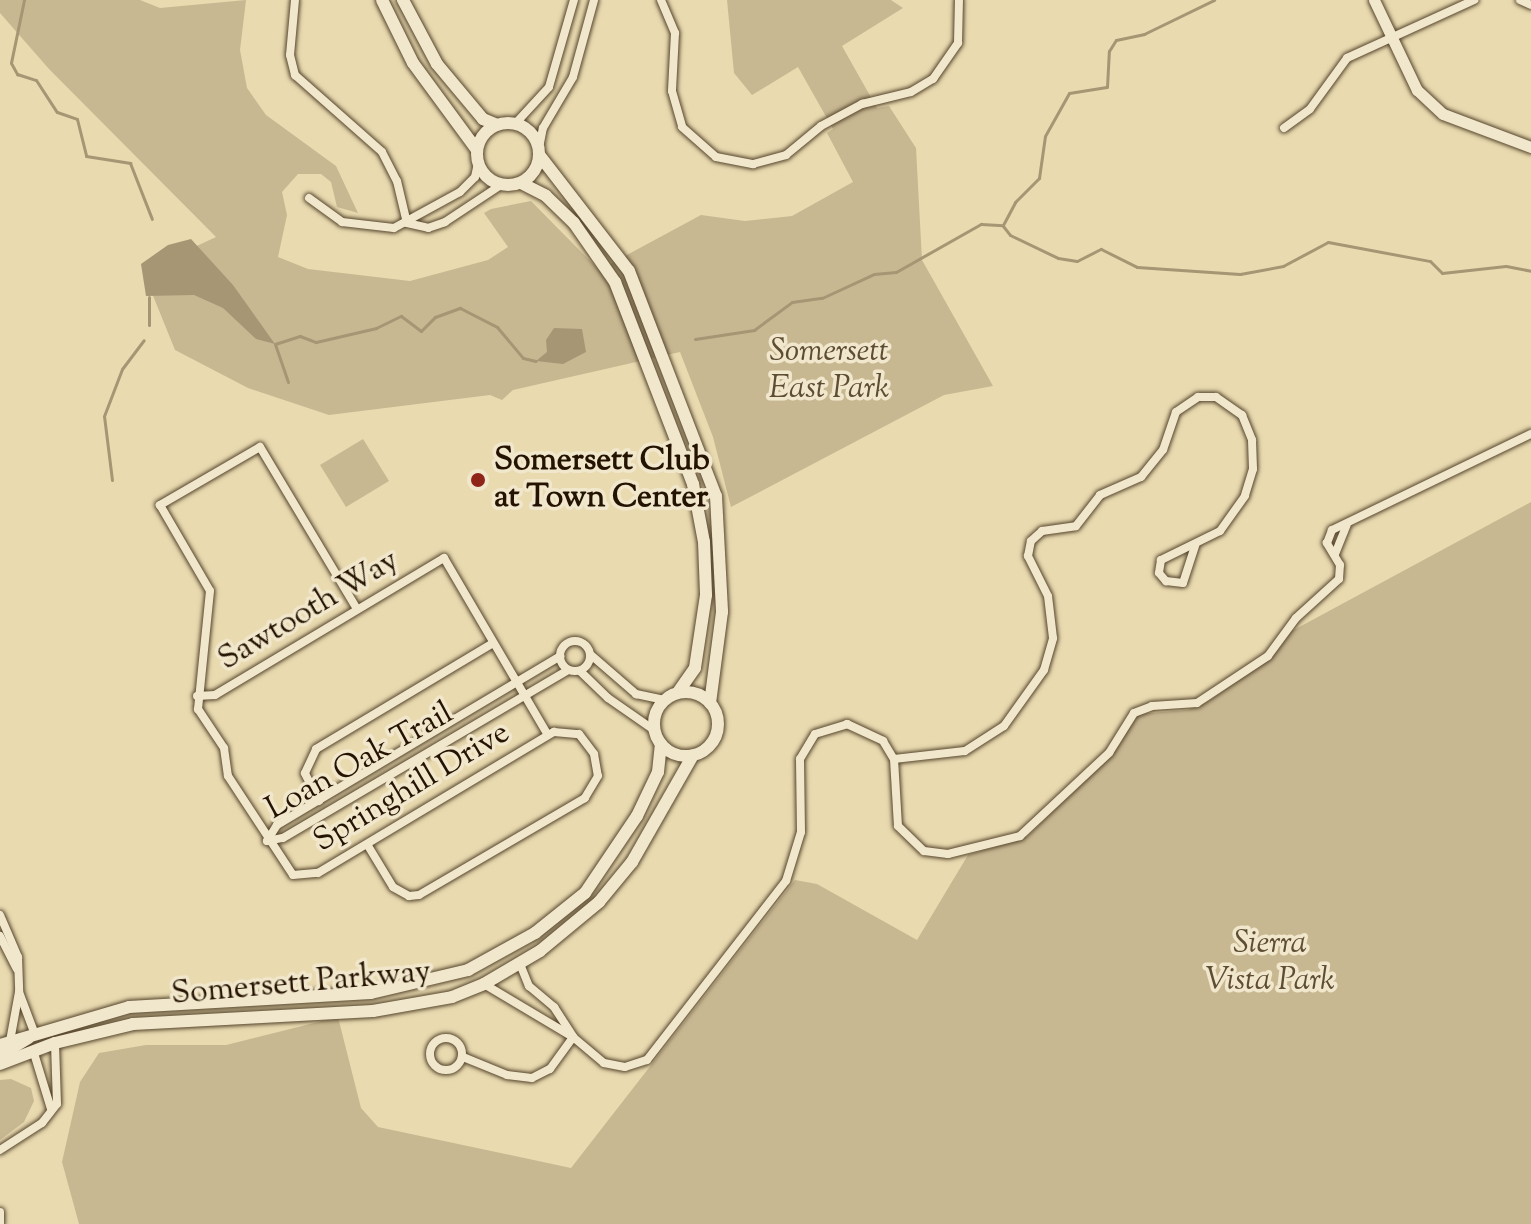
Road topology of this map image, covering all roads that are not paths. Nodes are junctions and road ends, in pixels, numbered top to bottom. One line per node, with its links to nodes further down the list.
1 (295, 0): 22 (street)
2 (382, 0): 18 (main road)
3 (403, 0): 14 (main road)
4 (574, 0): 13 (street)
5 (594, 0): 17 (street)
6 (661, 0): 7 (street)
7 (959, 0)
8 (1374, 0): 12 (street)
9 (1474, 0): 12 (street)
10 (1520, 0): 11 (street)
11 (1531, 5)
12 (1392, 37): 15 (street); 16 (street)
13 (515, 124): 14 (main road); 17 (main road)
14 (497, 125): 18 (main road)
15 (1284, 128)
16 (1531, 147)
17 (539, 152): 19 (main road); 38 (main road)
18 (477, 156): 20 (main road); 22 (street)
19 (521, 183): 20 (main road); 34 (main road)
20 (501, 185): 22 (street)
21 (309, 198): 22 (street)
22 (407, 223)
23 (1531, 434): 24 (street)
24 (1348, 524): 26 (street); 26 (street)
25 (1195, 545): 25 (street); 43 (street)
26 (1335, 554): 43 (street)
27 (357, 609): 28 (street, Sawtooth Way); 35 (street, Sawtooth Way); 35 (street)
28 (493, 643): 33 (street); 44 (street)
29 (591, 655): 30 (street); 32 (street); 37 (street)
30 (560, 656): 31 (street); 33 (street, Loan Oak Trail)
31 (568, 670): 32 (street); 36 (street, Loan Oak Trail)
32 (580, 671): 39 (street)
33 (517, 683): 36 (street); 44 (street, Loan Oak Trail)
34 (678, 692): 37 (main road); 38 (main road)
35 (197, 696): 45 (street)
36 (525, 696): 40 (street); 45 (street, Loan Oak Trail)
37 (664, 700): 39 (main road)
38 (710, 703): 42 (main road)
39 (654, 730): 41 (main road)
40 (548, 735): 46 (street, Springhill Drive); 46 (street)
41 (661, 744): 42 (main road); 53 (main road, Somersett Parkway)
42 (693, 755): 49 (main road, Somersett Parkway)
43 (894, 759): 55 (street)
44 (319, 801): 45 (street, Loan Oak Trail)
45 (267, 841): 46 (street, Springhill Drive)
46 (367, 844)
47 (0, 915): 50 (street)
48 (0, 936): 50 (street)
49 (520, 964): 51 (main road, Somersett Parkway); 55 (street)
50 (17, 969): 52 (street)
51 (484, 984): 55 (street); 57 (main road, Somersett Parkway)
52 (19, 992): 54 (street); 56 (street)
53 (100, 1015): 54 (main road, Somersett Parkway); 58 (main road)
54 (34, 1032): 56 (main road, Somersett Parkway); 59 (main road)
55 (573, 1037): 60 (street)
56 (5, 1043)
57 (55, 1043): 58 (main road, Somersett Parkway); 62 (street)
58 (33, 1050): 61 (main road, Somersett Parkway); 62 (street)
59 (0, 1055)
60 (463, 1057): 60 (street)
61 (0, 1064)
62 (51, 1109): 63 (street)
63 (0, 1150)
64 (0, 1212): 65 (street)
65 (0, 1224)

